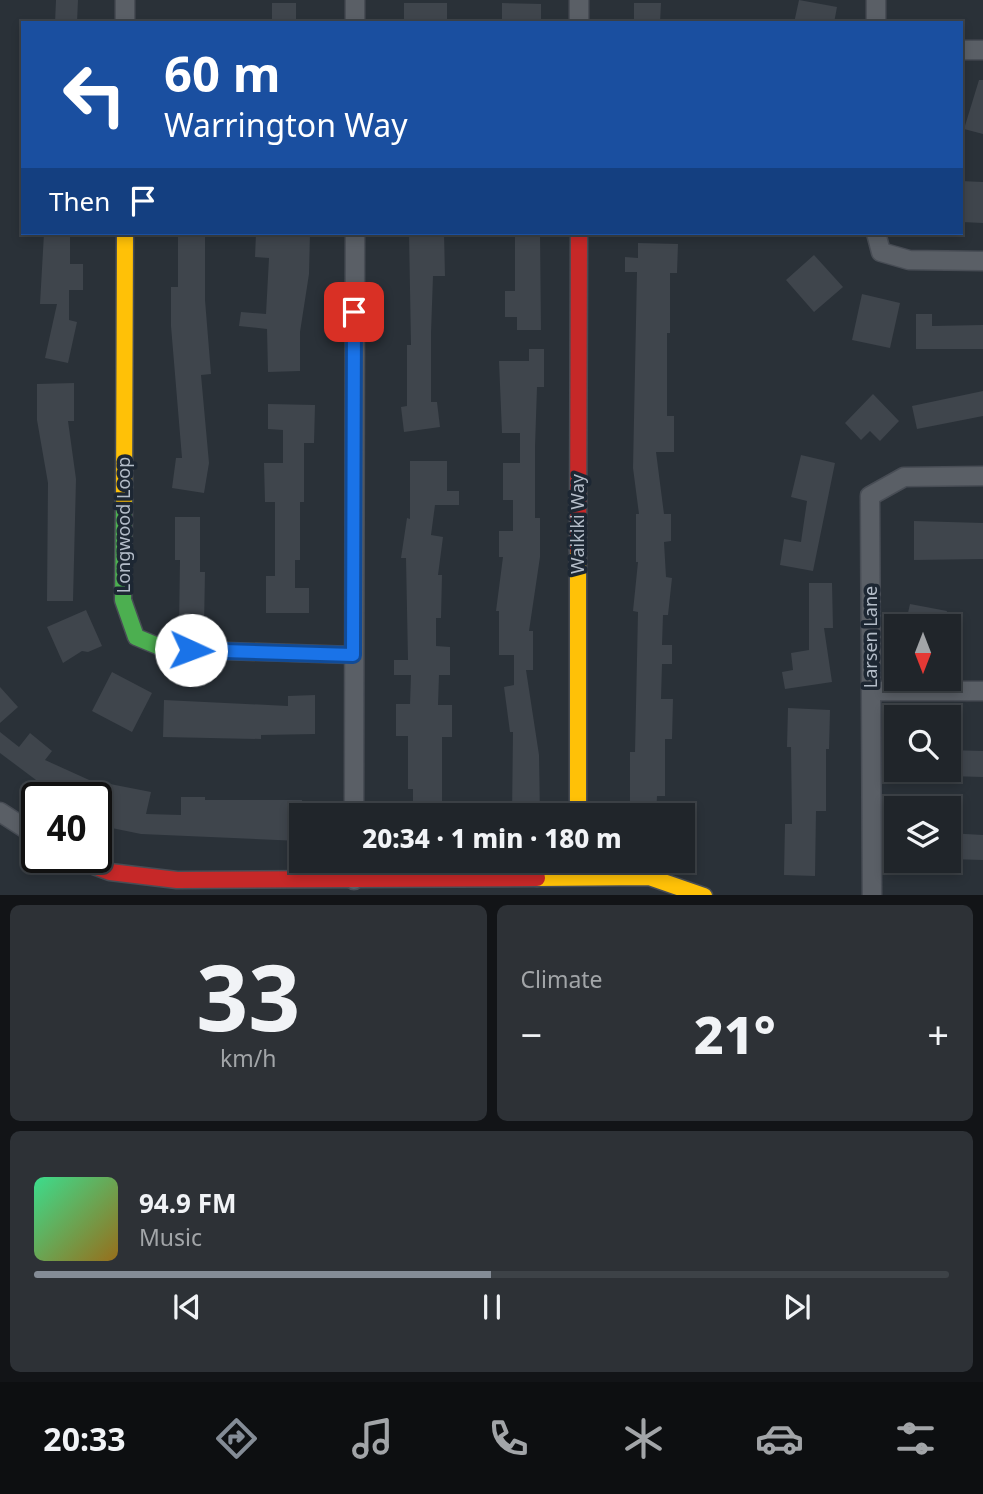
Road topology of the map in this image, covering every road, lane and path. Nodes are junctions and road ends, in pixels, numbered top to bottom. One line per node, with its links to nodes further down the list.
1 (125, 0): 5 (street)
2 (355, 0): 6 (street)
3 (579, 0): 7 (street)
4 (876, 0): 8 (street)
5 (125, 21)
6 (355, 21)
7 (579, 21)
8 (876, 21)
9 (963, 50): 10 (street)
10 (983, 50)
11 (125, 235): 17 (street, Longwood Loop)
12 (355, 235): 17 (street)
13 (579, 235): 21 (street, Waikiki Way)
14 (877, 235): 15 (street)
15 (983, 261)
16 (983, 476): 18 (street, Larsen Lane)
17 (353, 655): 20 (street)
18 (871, 691): 19 (street); 30 (street, Larsen Lane)
19 (983, 691)
20 (354, 803)
21 (578, 803)
22 (0, 812): 23 (street)
23 (21, 826)
24 (112, 873): 28 (street)
25 (354, 873): 28 (street)
26 (497, 873): 28 (street)
27 (614, 873): 29 (street)
28 (354, 880)
29 (704, 895)
30 (872, 895)

